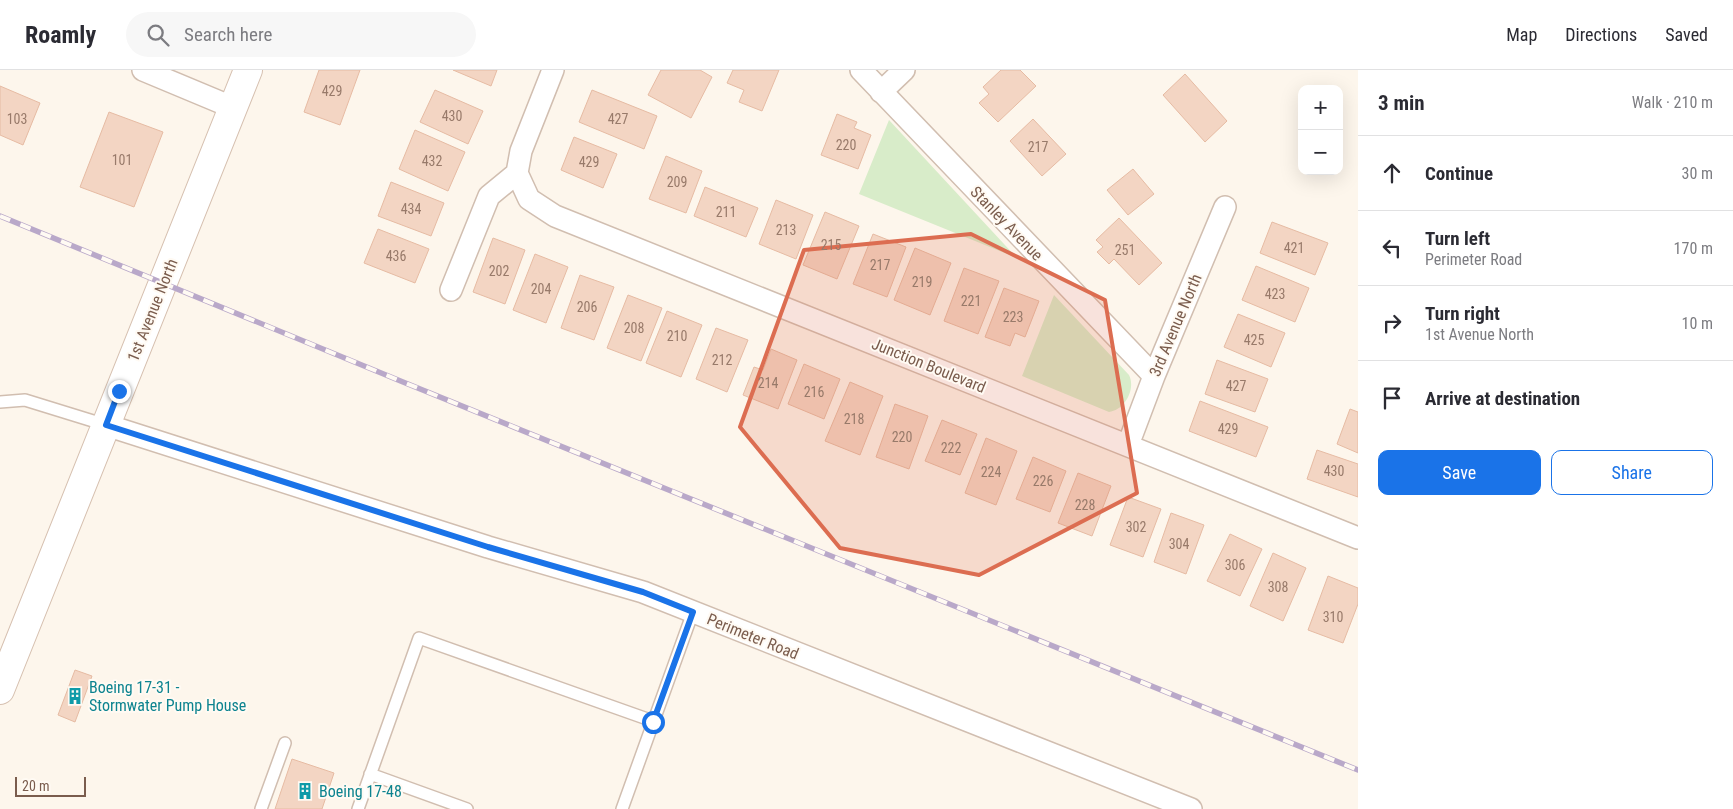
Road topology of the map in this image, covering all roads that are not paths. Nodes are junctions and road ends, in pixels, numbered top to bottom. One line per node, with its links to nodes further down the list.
1 (143, 70): 7 (street)
2 (248, 70): 7 (street, 1st Avenue North)
3 (553, 70): 8 (street)
4 (860, 70): 6 (street, Stanley Avenue)
5 (904, 70): 6 (street)
6 (882, 92): 11 (street, Stanley Avenue)
7 (234, 108): 13 (street, 1st Avenue North)
8 (517, 173): 10 (street); 14 (street, Junction Boulevard)
9 (1225, 207): 11 (street, 3rd Avenue North)
10 (451, 290)
11 (1154, 376): 14 (street, 3rd Avenue North)
12 (0, 402): 13 (lane)
13 (106, 425): 16 (street, Perimeter Road); 17 (street, 1st Avenue North)
14 (1128, 445): 15 (street, Junction Boulevard)
15 (1358, 538)
16 (693, 612): 18 (lane); 25 (street, Perimeter Road)
17 (0, 690)
18 (653, 722): 20 (lane); 24 (lane)
19 (285, 743): 21 (lane)
20 (370, 774): 22 (lane); 23 (lane)
21 (261, 809)
22 (358, 809)
23 (467, 809)
24 (622, 809)
25 (1191, 809)

